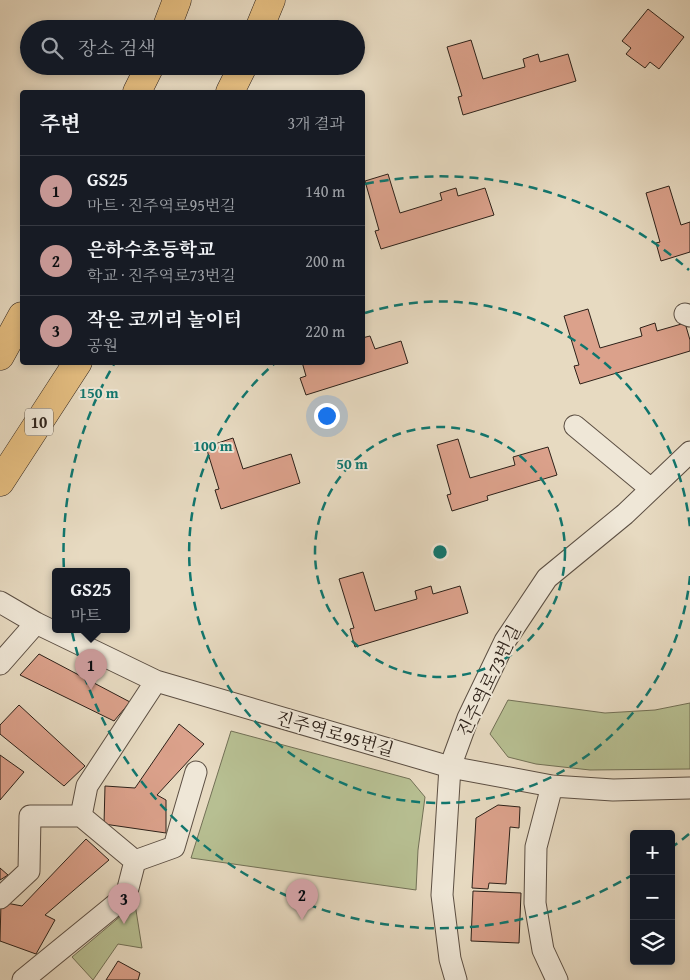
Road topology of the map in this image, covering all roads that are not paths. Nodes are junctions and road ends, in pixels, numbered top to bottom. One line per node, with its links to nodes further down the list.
1 (177, 0): 3 (highway)
2 (271, 0): 4 (highway)
3 (169, 20)
4 (263, 20)
5 (146, 75): 7 (highway)
6 (238, 75): 8 (highway)
7 (138, 90)
8 (231, 90)
9 (20, 320): 10 (highway)
10 (0, 356)
11 (76, 365): 14 (highway, 10)
12 (575, 426): 15 (street)
13 (690, 452): 15 (street, 진주역로73번길)
14 (0, 482)
15 (651, 489): 22 (street, 진주역로73번길)
16 (0, 602): 17 (street, 진주역로95번길)
17 (36, 623): 18 (street, 진주역로95번길); 20 (street)
18 (52, 631)
19 (57, 633): 21 (street, 진주역로95번길)
20 (0, 664)
21 (156, 681): 22 (street, 진주역로95번길); 26 (street)
22 (450, 767): 24 (street, 진주역로95번길); 30 (street, 진주역로73번길)
23 (196, 772): 27 (street)
24 (552, 786): 25 (street, 진주역로95번길); 31 (street)
25 (690, 788)
26 (81, 816): 27 (street); 28 (street)
27 (135, 861): 29 (street)
28 (0, 898)
29 (23, 980)
30 (456, 980)
31 (557, 980)

